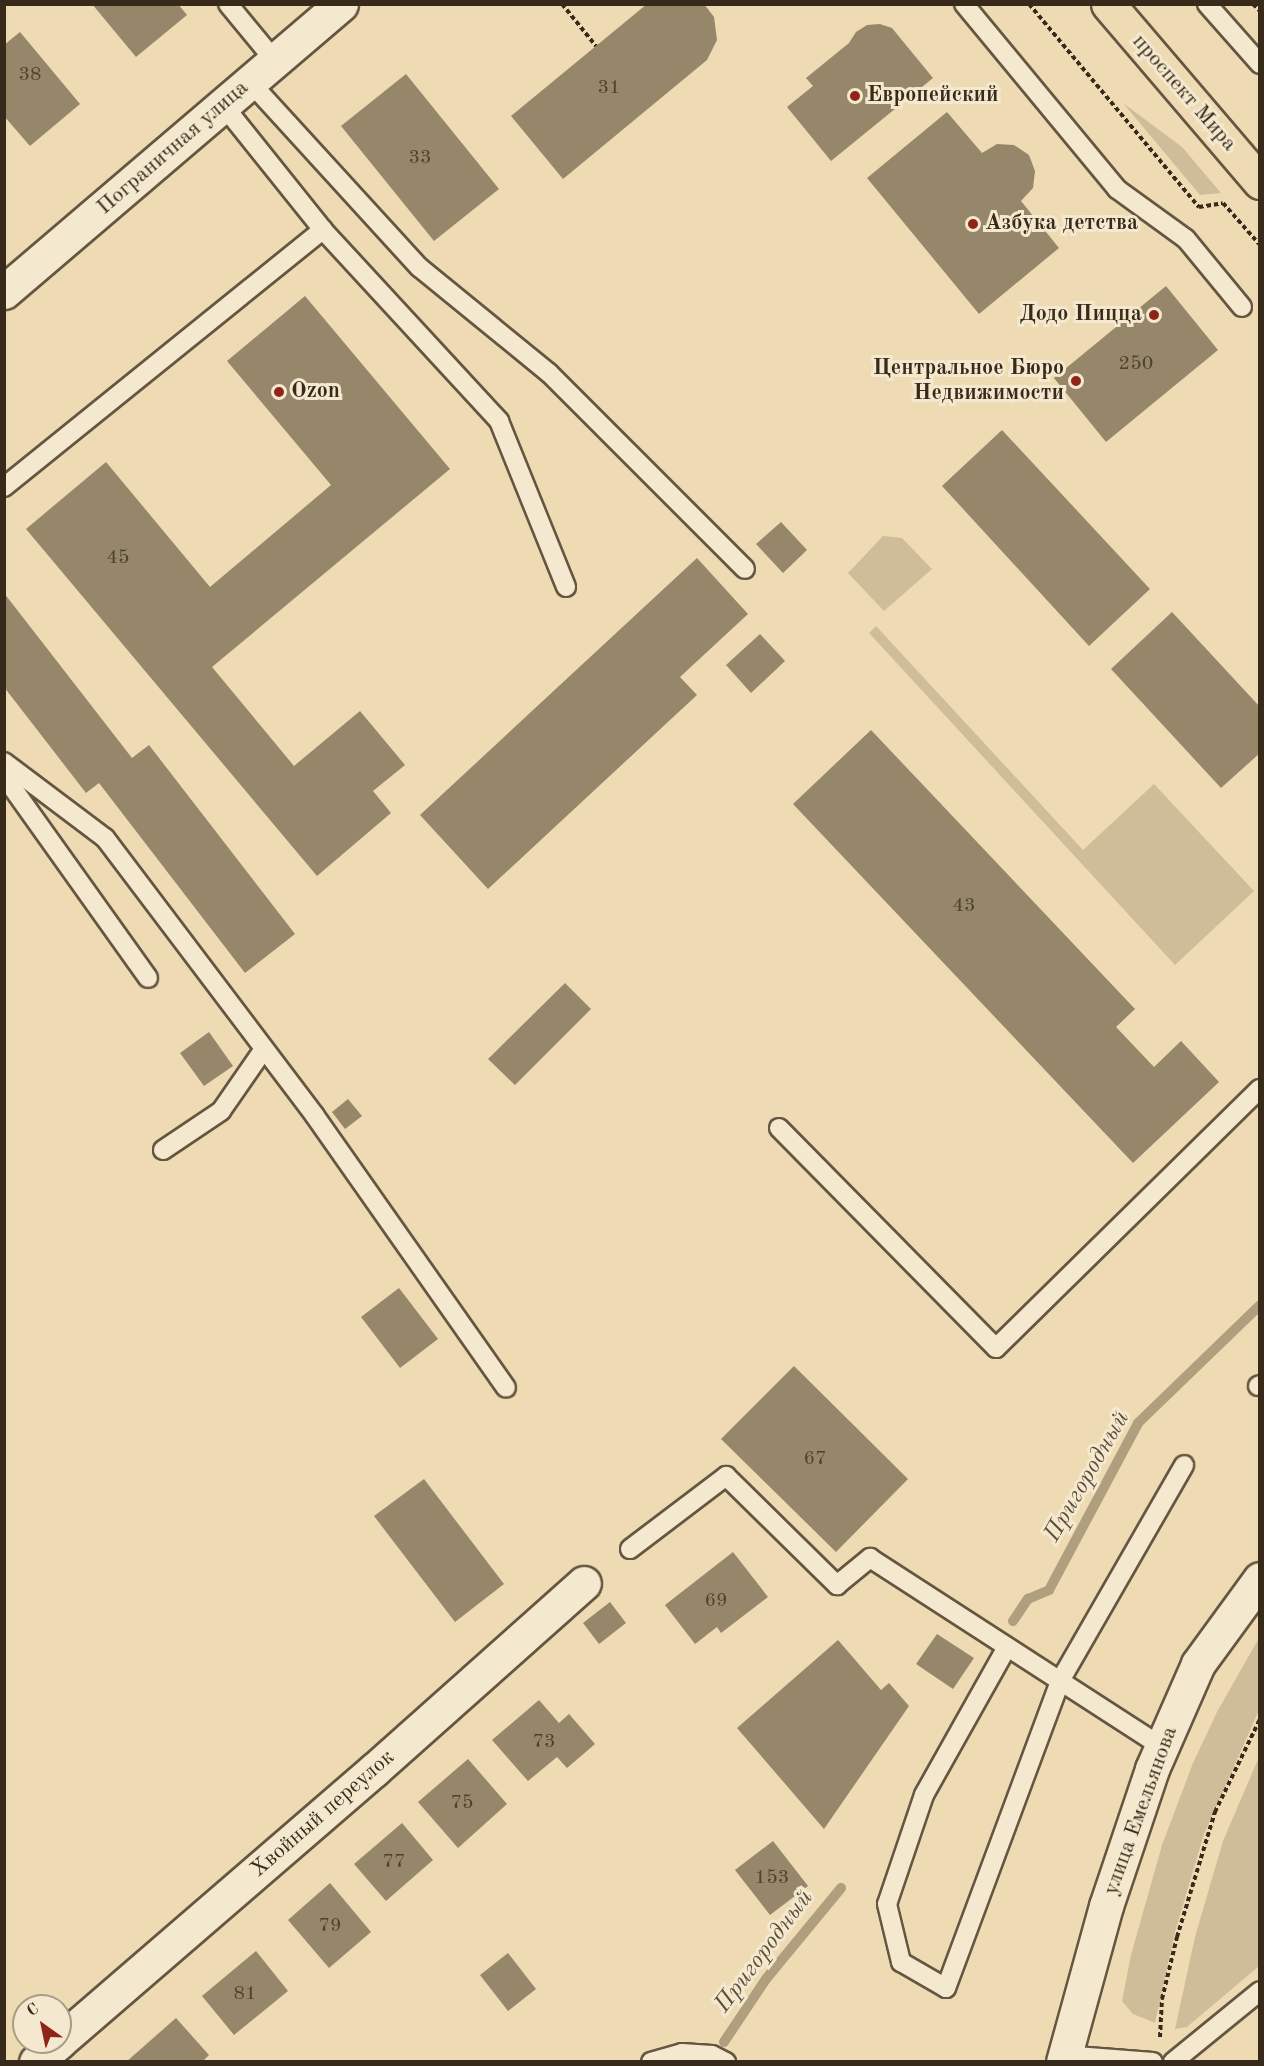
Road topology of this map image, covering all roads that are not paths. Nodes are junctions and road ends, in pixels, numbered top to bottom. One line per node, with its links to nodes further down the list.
1 (228, 4): 6 (lane)
2 (341, 4): 6 (street, Пограничная улица)
3 (964, 4): 13 (lane)
4 (1108, 4): 10 (main road, проспект Мира)
5 (1207, 4): 7 (lane)
6 (275, 61): 8 (street, Пограничная улица)
7 (1260, 64)
8 (250, 82): 9 (street, Пограничная улица); 15 (lane)
9 (223, 105): 11 (lane); 12 (street, Пограничная улица)
10 (1260, 182)
11 (323, 230): 14 (lane); 16 (lane)
12 (4, 292)
13 (1242, 307)
14 (4, 487)
15 (746, 569)
16 (566, 587)
17 (4, 762): 20 (lane)
18 (4, 777): 19 (lane)
19 (148, 978)
20 (264, 1049): 23 (lane); 24 (lane)
21 (1260, 1089): 22 (lane)
22 (779, 1128)
23 (163, 1150)
24 (506, 1388)
25 (1184, 1465): 30 (lane)
26 (630, 1549): 29 (lane)
27 (1260, 1579): 31 (street, улица Емельянова)
28 (584, 1583): 33 (street, Хвойный переулок)
29 (1007, 1647): 30 (lane); 30 (lane)
30 (1060, 1681): 31 (lane)
31 (1162, 1747): 34 (street, улица Емельянова)
32 (1260, 1990): 38 (lane)
33 (72, 2030)
34 (1063, 2058): 37 (lane)
35 (651, 2061): 36 (lane)
36 (726, 2061)
37 (1153, 2061)
38 (1173, 2061)

